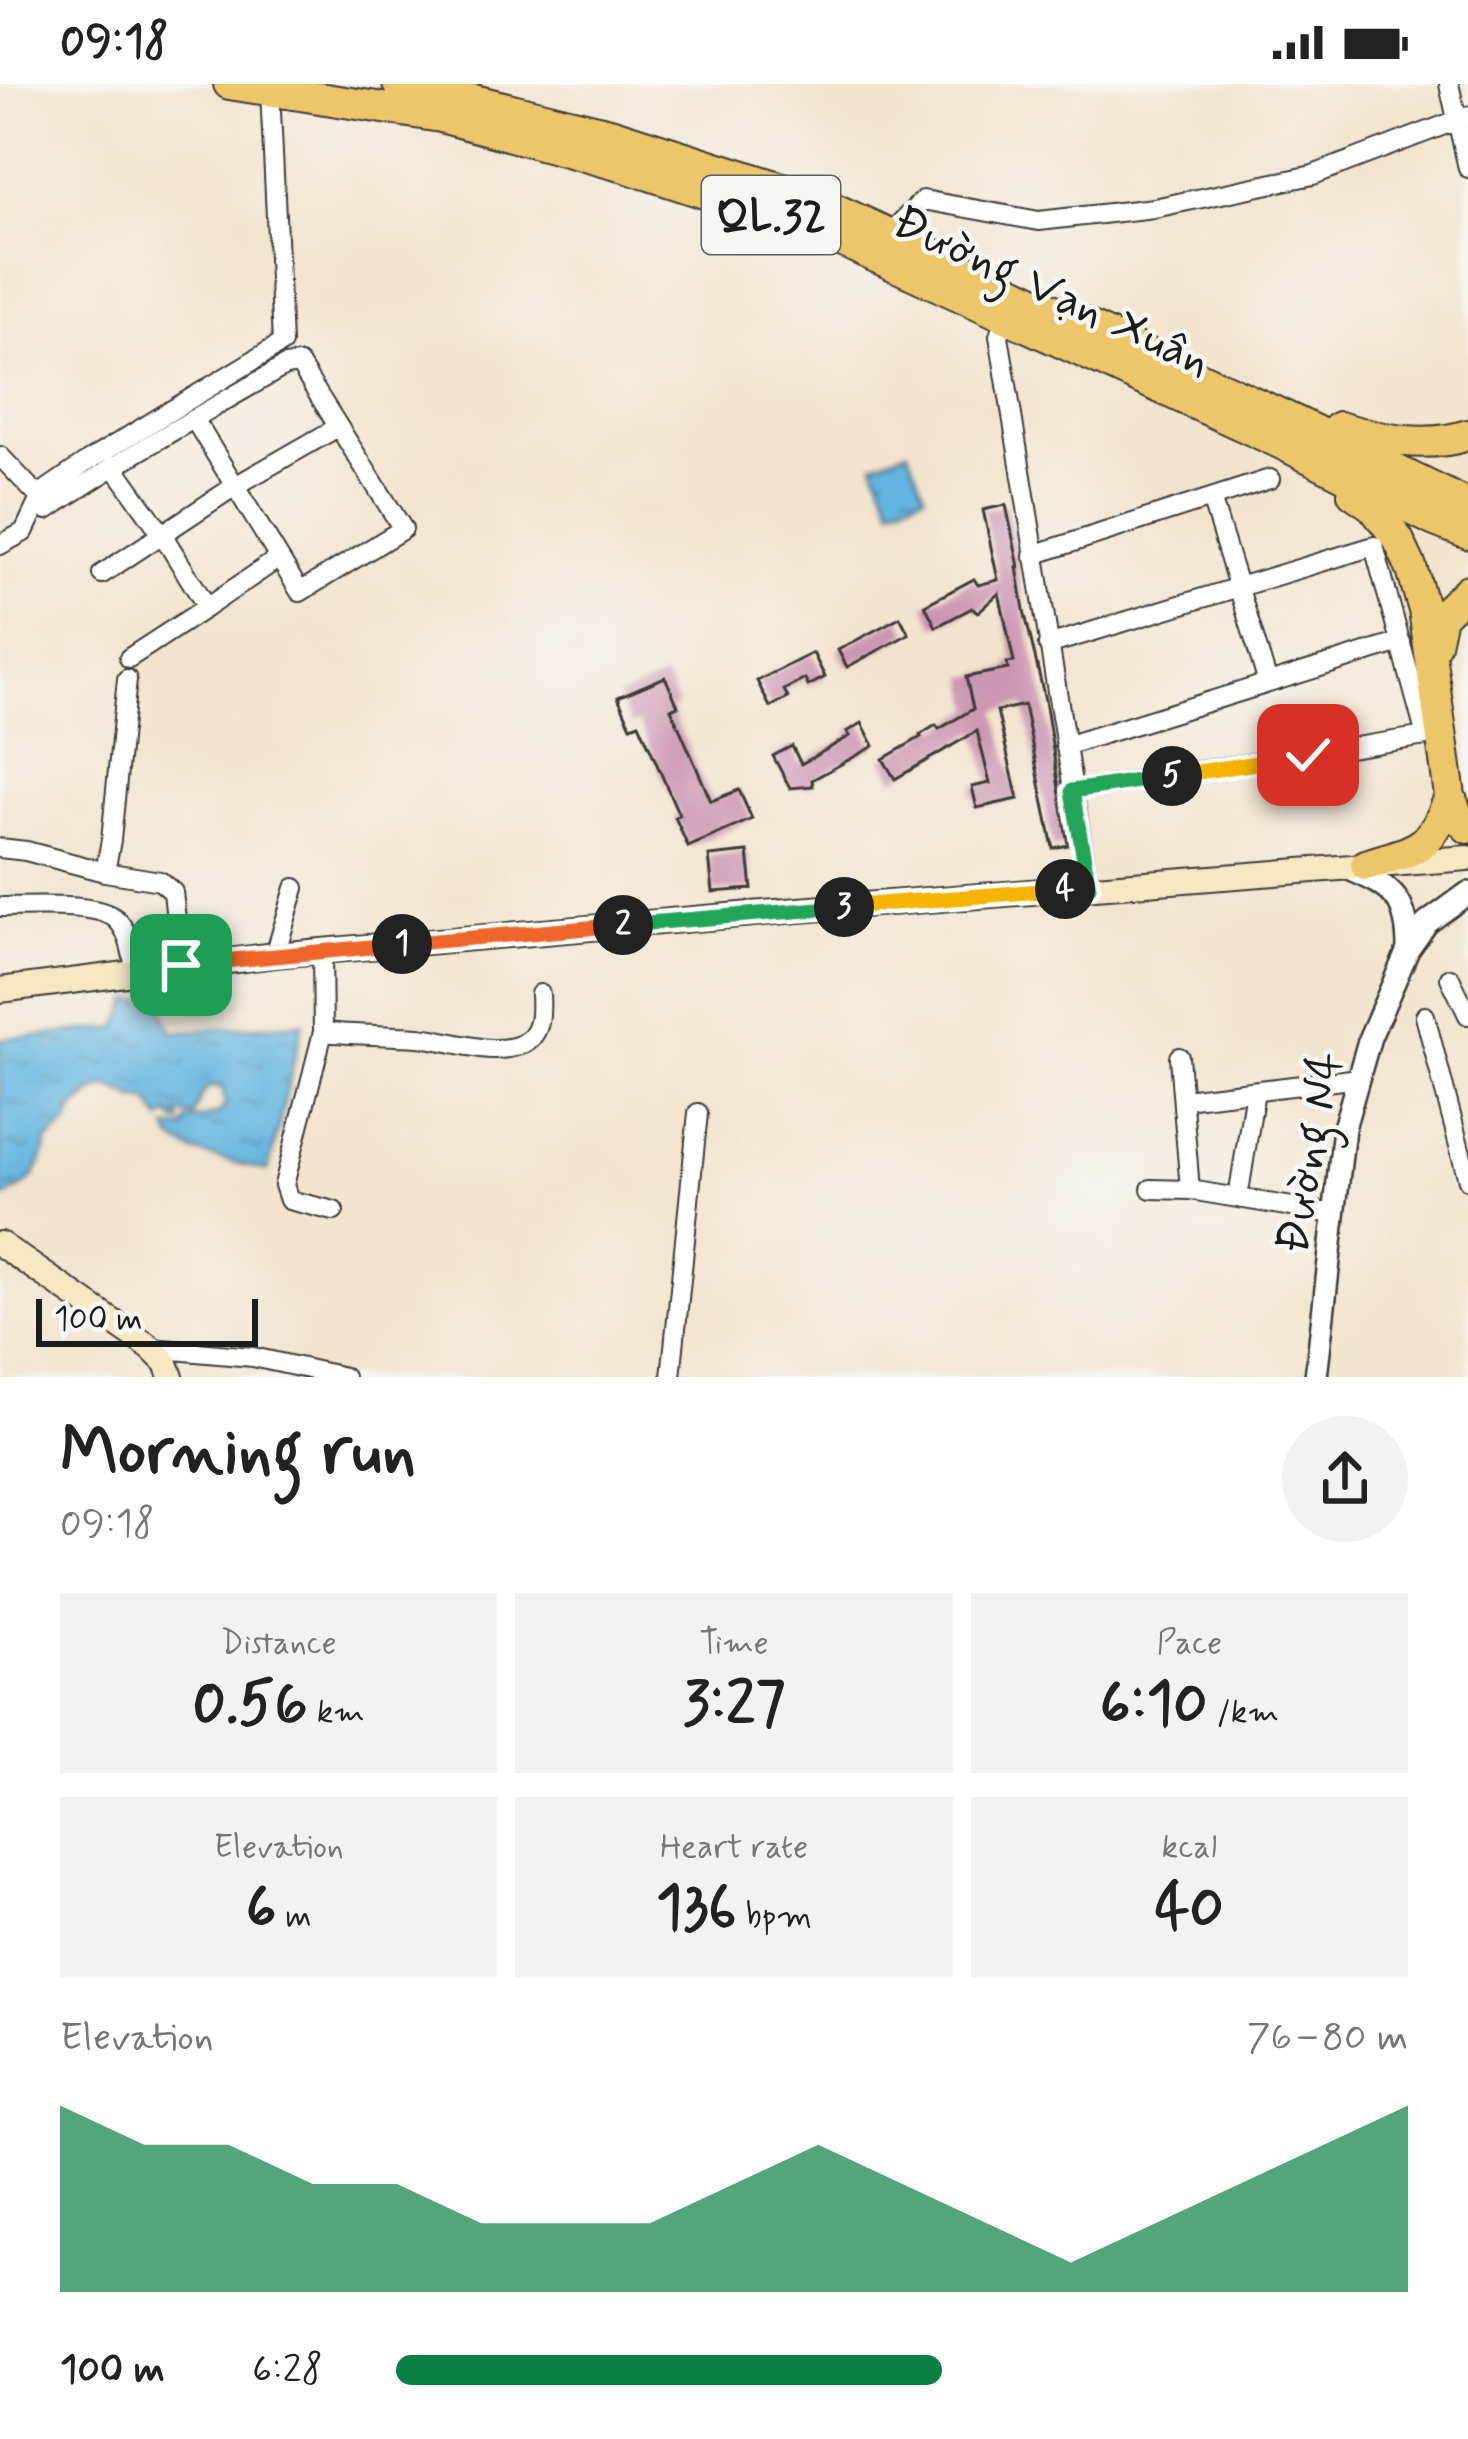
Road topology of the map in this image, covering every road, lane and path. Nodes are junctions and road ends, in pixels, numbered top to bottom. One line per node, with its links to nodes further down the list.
1 (229, 84): 4 (highway, Đường Vạn Xuân / QL.32)
2 (398, 84): 6 (highway, Đường Vạn Xuân / QL.32)
3 (1449, 84): 5 (street)
4 (270, 90): 6 (highway, Đường Vạn Xuân / QL.32); 20 (street)
5 (1463, 118): 7 (street); 8 (street)
6 (508, 122): 8 (highway, Đường Vạn Xuân / QL.32); 9 (highway, Đường Vạn Xuân / QL.32)
7 (1468, 168)
8 (890, 233): 10 (highway, Đường Vạn Xuân / QL.32)
9 (1005, 317): 14 (highway, Đường Vạn Xuân / QL.32); 25 (street)
10 (1208, 381): 13 (highway); 21 (highway, QL.32)
11 (194, 419): 12 (street); 16 (street); 18 (street)
12 (338, 427): 18 (street); 26 (street)
13 (1468, 435)
14 (1280, 443): 23 (highway, QL.32); 34 (highway)
15 (0, 456): 20 (street)
16 (113, 465): 20 (street); 22 (street)
17 (1270, 479): 19 (street)
18 (235, 486): 22 (street); 26 (street)
19 (1211, 498): 25 (street); 28 (street)
20 (44, 504): 24 (street)
21 (1468, 505)
22 (161, 534): 27 (street); 30 (street)
23 (1468, 534)
24 (0, 545)
25 (1034, 556): 32 (street)
26 (279, 558): 30 (street)
27 (102, 574)
28 (1239, 587): 31 (street); 32 (street); 36 (street)
29 (1468, 590): 34 (highway)
30 (207, 607): 33 (street)
31 (1400, 642): 36 (street); 38 (street)
32 (1048, 645): 37 (street)
33 (129, 658)
34 (1431, 662): 39 (highway)
35 (127, 679): 44 (street)
36 (1268, 683): 37 (street)
37 (1065, 746): 38 (street)
38 (1072, 791): 45 (street)
39 (1450, 796): 40 (highway); 43 (highway)
40 (1468, 828)
41 (0, 848): 44 (street)
42 (1468, 858): 43 (main road)
43 (1354, 866): 45 (main road); 49 (street)
44 (104, 872): 52 (street)
45 (1089, 887): 50 (main road)
46 (295, 888): 51 (street)
47 (1468, 893): 49 (street, Đường N4)
48 (0, 908): 53 (street)
49 (1408, 950): 61 (street, Đường N4)
50 (322, 951): 51 (main road); 59 (street)
51 (274, 955): 52 (main road)
52 (181, 965): 53 (main road)
53 (136, 973): 55 (main road)
54 (1450, 978): 57 (street)
55 (0, 990)
56 (540, 994): 59 (street)
57 (1468, 1015)
58 (1425, 1016): 64 (street)
59 (323, 1032): 70 (street)
60 (1179, 1057): 63 (street)
61 (1358, 1078): 62 (street); 71 (street, Đường N4)
62 (1255, 1090): 63 (street); 69 (street)
63 (1184, 1100): 68 (street)
64 (1459, 1111): 66 (street)
65 (698, 1113): 76 (street)
66 (1468, 1180)
67 (1151, 1189): 68 (street)
68 (1190, 1190): 69 (street)
69 (1238, 1198): 71 (street)
70 (334, 1211)
71 (1334, 1214): 77 (street, Đường N4)
72 (7, 1248): 73 (main road)
73 (151, 1348): 74 (main road); 75 (street)
74 (171, 1377)
75 (344, 1377)
76 (671, 1377)
77 (1316, 1377)

